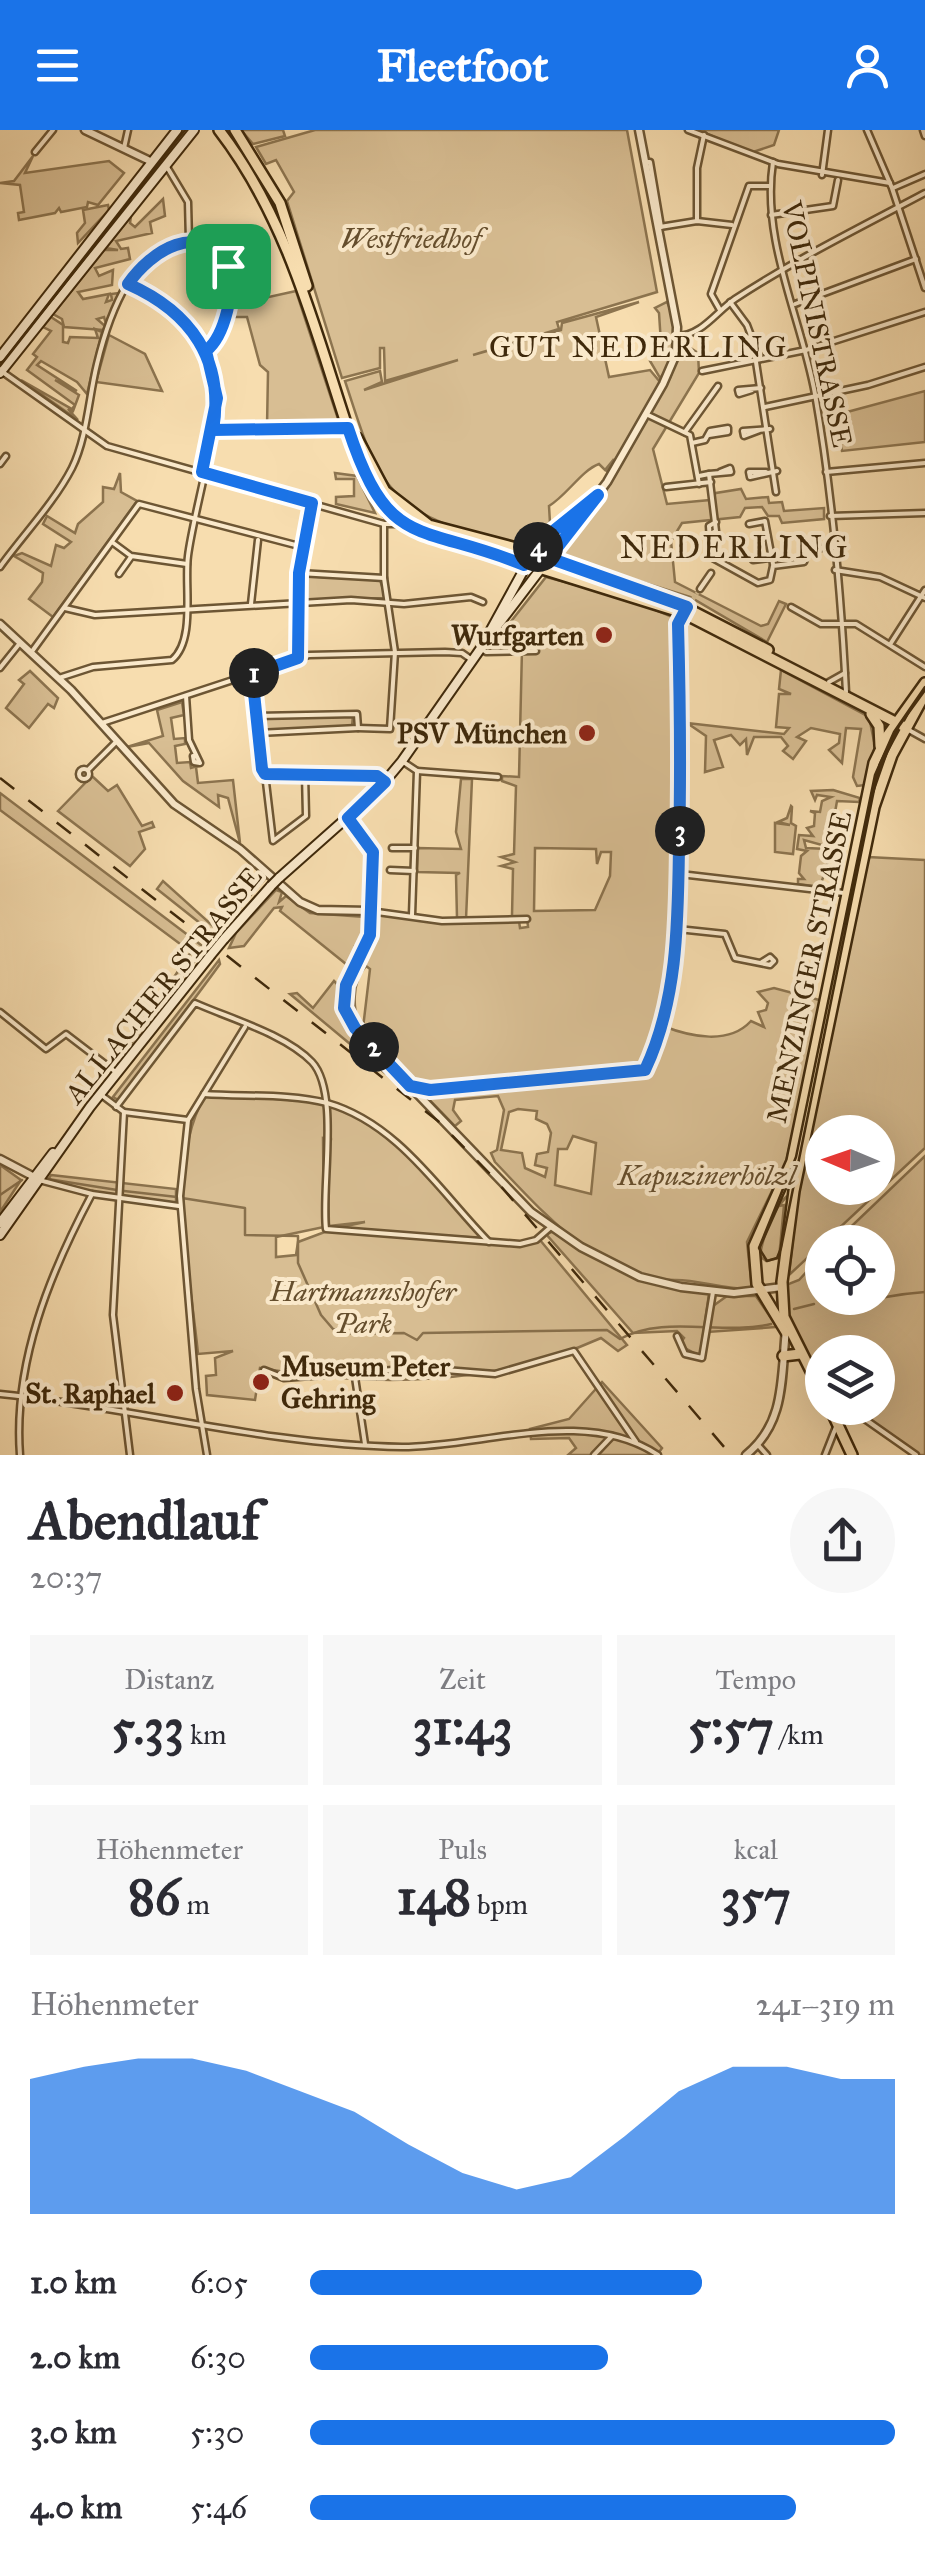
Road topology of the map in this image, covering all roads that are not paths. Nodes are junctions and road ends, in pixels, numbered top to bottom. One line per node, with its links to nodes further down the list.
1 (53, 130): 14 (street)
2 (85, 130): 13 (street)
3 (128, 130): 13 (street)
4 (177, 130): 16 (main road)
5 (219, 130): 19 (main road)
6 (235, 130): 17 (main road)
7 (640, 130): 32 (street)
8 (688, 130): 12 (street)
9 (828, 130): 21 (street)
10 (868, 130): 26 (street)
11 (194, 131): 18 (main road)
12 (704, 136): 15 (street); 30 (street)
13 (124, 148): 16 (street)
14 (36, 152)
15 (773, 162): 21 (street); 25 (street, VOLPINISTRASSE)
16 (153, 163): 45 (main road)
17 (259, 163): 19 (main road); 20 (main road)
18 (165, 165): 33 (street); 49 (main road)
19 (248, 170): 24 (main road)
20 (265, 173): 24 (main road); 92 (main road)
21 (822, 174): 23 (street)
22 (925, 174): 26 (street)
23 (839, 178): 26 (street); 29 (street)
24 (255, 180): 56 (main road)
25 (770, 186): 29 (street, VOLPINISTRASSE); 31 (street)
26 (891, 186): 28 (street)
27 (925, 192): 28 (street)
28 (899, 206): 34 (street); 35 (street)
29 (771, 215): 35 (street, VOLPINISTRASSE)
30 (697, 220): 31 (street); 32 (street)
31 (732, 226): 40 (street)
32 (659, 228): 42 (street)
33 (189, 241): 36 (street); 44 (street)
34 (916, 259): 37 (street); 39 (street)
35 (783, 268): 38 (street); 39 (street, VOLPINISTRASSE)
36 (128, 284): 44 (street); 60 (street)
37 (925, 288)
38 (730, 302): 40 (street); 46 (street)
39 (795, 304): 43 (street, VOLPINISTRASSE)
40 (720, 310): 42 (street)
41 (925, 312): 43 (street)
42 (678, 336): 55 (street)
43 (806, 350): 46 (street); 53 (street, VOLPINISTRASSE)
44 (206, 351): 58 (street)
45 (0, 357)
46 (758, 361): 48 (street); 51 (street)
47 (925, 367): 53 (street)
48 (702, 371)
49 (0, 372): 60 (street)
50 (718, 386): 61 (street)
51 (761, 388): 52 (street); 54 (street)
52 (752, 390)
53 (815, 396): 54 (street); 71 (street, VOLPINISTRASSE)
54 (765, 407): 57 (street)
55 (646, 414): 61 (street); 78 (street)
56 (348, 428): 58 (street); 80 (main road)
57 (770, 428): 59 (street); 67 (street)
58 (213, 430): 68 (street)
59 (760, 430)
60 (82, 432): 68 (street); 101 (street)
61 (685, 432): 63 (street)
62 (709, 435): 63 (street)
63 (692, 443): 73 (street)
64 (6, 456): 66 (street)
65 (925, 463): 71 (street)
66 (0, 464)
67 (776, 471): 70 (street); 77 (street)
68 (202, 472): 79 (street); 84 (street)
69 (720, 472): 72 (street)
70 (766, 472)
71 (826, 472): 82 (street, VOLPINISTRASSE)
72 (710, 474): 73 (street); 74 (street)
73 (698, 476): 75 (street)
74 (711, 482): 75 (street); 97 (street)
75 (699, 484): 76 (street)
76 (666, 487)
77 (776, 492)
78 (598, 495): 92 (street); 94 (street)
79 (312, 503): 83 (street); 91 (street)
80 (379, 503): 83 (street); 86 (main road)
81 (925, 513): 82 (street)
82 (830, 516): 90 (street, VOLPINISTRASSE)
83 (366, 519): 85 (street)
84 (194, 521): 88 (street); 89 (street); 98 (street)
85 (384, 524): 86 (street); 106 (street)
86 (402, 524): 99 (main road)
87 (749, 524): 95 (street)
88 (259, 538): 91 (street); 111 (street)
89 (112, 542): 93 (street); 114 (street)
90 (833, 547): 100 (street); 103 (street, VOLPINISTRASSE)
91 (303, 548): 104 (street)
92 (532, 553): 94 (main road); 99 (main road, ALLACHER STRASSE)
93 (131, 556): 98 (street); 105 (street)
94 (549, 558): 102 (main road, ALLACHER STRASSE); 113 (main road)
95 (769, 558): 96 (street); 100 (street)
96 (753, 560)
97 (717, 563): 100 (street); 107 (street)
98 (186, 564): 115 (street)
99 (524, 565): 102 (main road); 121 (main road, ALLACHER STRASSE)
100 (774, 566)
101 (0, 568)
102 (541, 570): 113 (main road); 121 (main road, ALLACHER STRASSE)
103 (835, 570): 108 (street); 117 (street, VOLPINISTRASSE)
104 (299, 573): 106 (street); 112 (street)
105 (119, 574)
106 (384, 578): 109 (street)
107 (700, 588)
108 (924, 594): 120 (street)
109 (388, 602): 110 (street); 112 (street); 124 (street)
110 (483, 602)
111 (251, 604): 112 (street); 115 (street)
112 (296, 604): 125 (street)
113 (687, 607): 132 (main road); 137 (main road); 159 (street)
114 (65, 608): 115 (street); 123 (street)
115 (186, 608): 131 (street)
116 (791, 608): 117 (street)
117 (840, 622): 120 (street); 130 (street, VOLPINISTRASSE)
118 (0, 624): 119 (street)
119 (20, 642): 123 (street); 128 (street)
120 (891, 644): 127 (street)
121 (481, 647): 122 (street); 126 (main road, ALLACHER STRASSE)
122 (536, 650)
123 (31, 652): 131 (street)
124 (395, 652): 125 (street); 126 (street); 141 (street)
125 (298, 658): 129 (street)
126 (472, 660): 147 (main road, ALLACHER STRASSE)
127 (925, 667)
128 (0, 668)
129 (252, 674): 136 (street); 138 (street)
130 (845, 674): 132 (street); 134 (street, VOLPINISTRASSE)
131 (59, 678): 139 (street)
132 (829, 682): 134 (main road)
133 (925, 683): 140 (main road, MENZINGER STRASSE)
134 (846, 692): 140 (main road)
135 (925, 694): 140 (main road, MENZINGER STRASSE)
136 (186, 696): 139 (street); 146 (street)
137 (868, 710): 140 (main road); 145 (main road)
138 (256, 716): 141 (street); 142 (street)
139 (102, 723): 144 (street)
140 (899, 724): 143 (street); 145 (main road, MENZINGER STRASSE); 161 (main road, MENZINGER STRASSE)
141 (358, 728): 142 (street)
142 (258, 733): 150 (street)
143 (925, 738)
144 (117, 741): 148 (street); 160 (street)
145 (880, 748): 161 (main road, MENZINGER STRASSE)
146 (193, 756)
147 (402, 760): 149 (street); 153 (main road, ALLACHER STRASSE)
148 (88, 770)
149 (417, 771): 152 (street); 156 (street)
150 (265, 774): 151 (street); 151 (street)
151 (305, 774): 153 (street)
152 (498, 777)
153 (385, 782): 154 (main road, ALLACHER STRASSE)
154 (348, 818): 160 (main road, ALLACHER STRASSE); 162 (street)
155 (392, 848): 156 (street)
156 (415, 848): 158 (street)
157 (390, 870): 158 (street)
158 (414, 871): 163 (street)
159 (680, 874): 161 (street); 165 (street)
160 (275, 882): 162 (street); 169 (main road, ALLACHER STRASSE, bridge)
161 (852, 895): 186 (main road, MENZINGER STRASSE); 187 (main road, MENZINGER STRASSE)
162 (370, 911): 163 (street); 170 (street)
163 (412, 915): 164 (street)
164 (526, 919)
165 (678, 929): 166 (street); 170 (street)
166 (762, 962)
167 (0, 1012): 169 (street)
168 (245, 1026): 172 (street); 173 (street); 174 (street)
169 (116, 1073): 171 (main road, ALLACHER STRASSE)
170 (410, 1086): 183 (street)
171 (100, 1094): 174 (street); 178 (main road, ALLACHER STRASSE)
172 (202, 1094): 173 (street); 176 (street)
173 (324, 1102): 185 (street); 185 (street)
174 (116, 1107): 175 (street)
175 (124, 1112): 176 (street); 180 (street)
176 (188, 1120): 181 (street)
177 (0, 1160): 178 (street)
178 (36, 1178): 179 (street); 182 (main road, ALLACHER STRASSE); 184 (main road, ALLACHER STRASSE)
179 (92, 1194): 180 (street); 199 (street)
180 (120, 1197): 181 (street); 200 (street)
181 (179, 1206): 201 (street)
182 (0, 1223)
183 (552, 1226): 185 (street); 188 (street)
184 (0, 1234)
185 (489, 1242)
186 (782, 1287): 187 (street); 189 (main road, MENZINGER STRASSE)
187 (760, 1290): 188 (street); 189 (main road, MENZINGER STRASSE)
188 (713, 1292): 190 (street)
189 (785, 1328): 191 (main road); 192 (street, MENZINGER STRASSE); 193 (main road)
190 (677, 1336)
191 (800, 1354): 192 (main road); 194 (main road)
192 (782, 1358): 210 (street, MENZINGER STRASSE)
193 (805, 1361)
194 (805, 1362)
195 (353, 1364): 197 (street)
196 (264, 1370): 197 (street)
197 (354, 1376): 208 (street); 209 (street)
198 (0, 1394): 199 (street)
199 (21, 1396): 200 (street); 212 (street)
200 (122, 1410): 201 (street); 213 (street)
201 (202, 1424): 211 (street); 214 (street)
202 (837, 1425): 207 (street)
203 (839, 1425): 205 (main road)
204 (874, 1425): 222 (street)
205 (842, 1434): 207 (street); 221 (main road)
206 (612, 1436): 208 (street); 209 (street); 216 (street)
207 (832, 1438): 220 (street)
208 (636, 1442): 217 (street)
209 (365, 1444): 211 (street)
210 (758, 1445): 218 (street, MENZINGER STRASSE); 219 (street)
211 (356, 1446): 215 (street)
212 (20, 1455)
213 (130, 1455)
214 (207, 1455)
215 (356, 1455)
216 (594, 1455)
217 (658, 1455)
218 (746, 1455)
219 (767, 1455)
220 (825, 1455)
221 (852, 1455)
222 (916, 1455)

